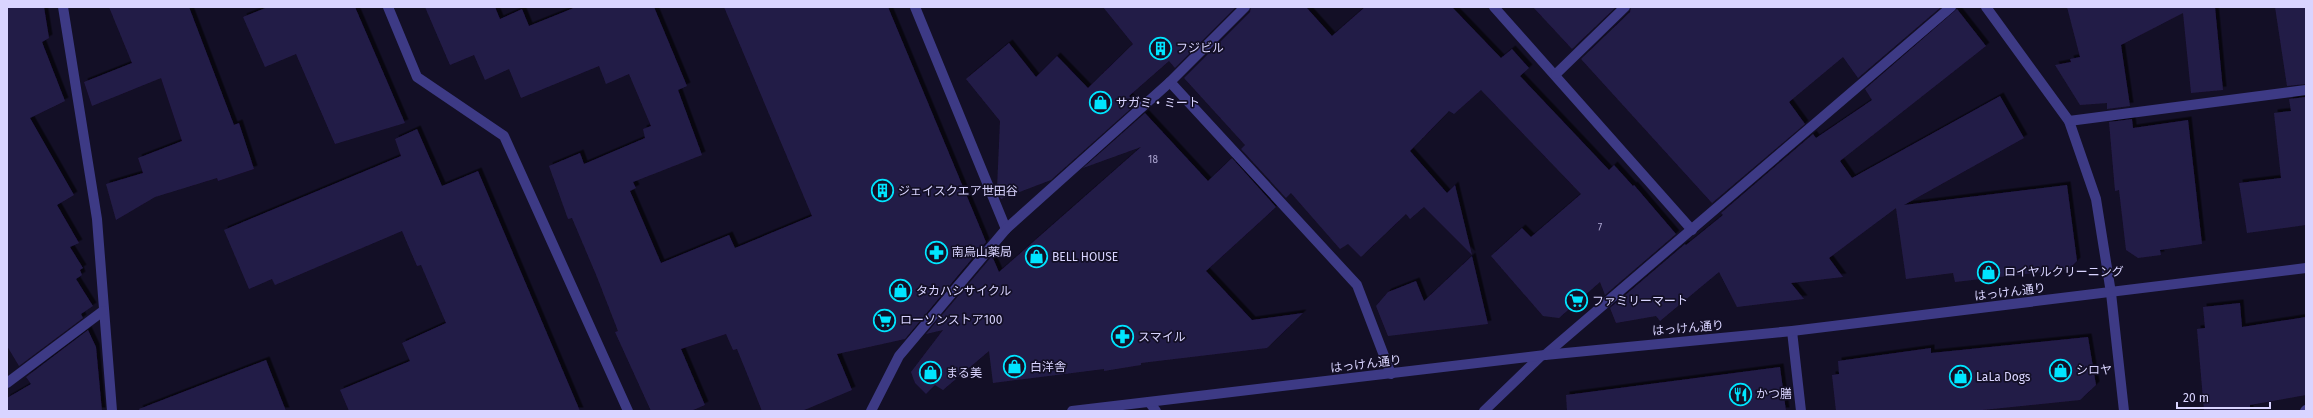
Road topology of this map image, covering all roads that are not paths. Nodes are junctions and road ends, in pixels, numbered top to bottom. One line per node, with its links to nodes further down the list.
1 (63, 7): 17 (street)
2 (388, 7): 24 (street)
3 (915, 7): 13 (street)
4 (1245, 7): 10 (street)
5 (1494, 7): 9 (street)
6 (1625, 7): 9 (street)
7 (1952, 7): 14 (street)
8 (1986, 7): 12 (street)
9 (1556, 74): 14 (street)
10 (1170, 82): 13 (street); 20 (street)
11 (2306, 90): 12 (street)
12 (2069, 121): 16 (street)
13 (1006, 229): 25 (street)
14 (1692, 230): 19 (street)
15 (2306, 268): 16 (street, はっけん通り)
16 (2111, 293): 18 (street, はっけん通り); 30 (street)
17 (104, 311): 21 (street); 23 (street)
18 (1792, 331): 19 (street, はっけん通り); 29 (street)
19 (1543, 356): 20 (street, はっけん通り); 28 (street)
20 (1391, 374): 22 (street, はっけん通り)
21 (7, 383)
22 (1149, 402): 26 (street, はっけん通り); 27 (street)
23 (112, 411)
24 (628, 411)
25 (871, 411)
26 (1072, 411)
27 (1156, 411)
28 (1484, 411)
29 (1801, 411)
30 (2124, 411)

